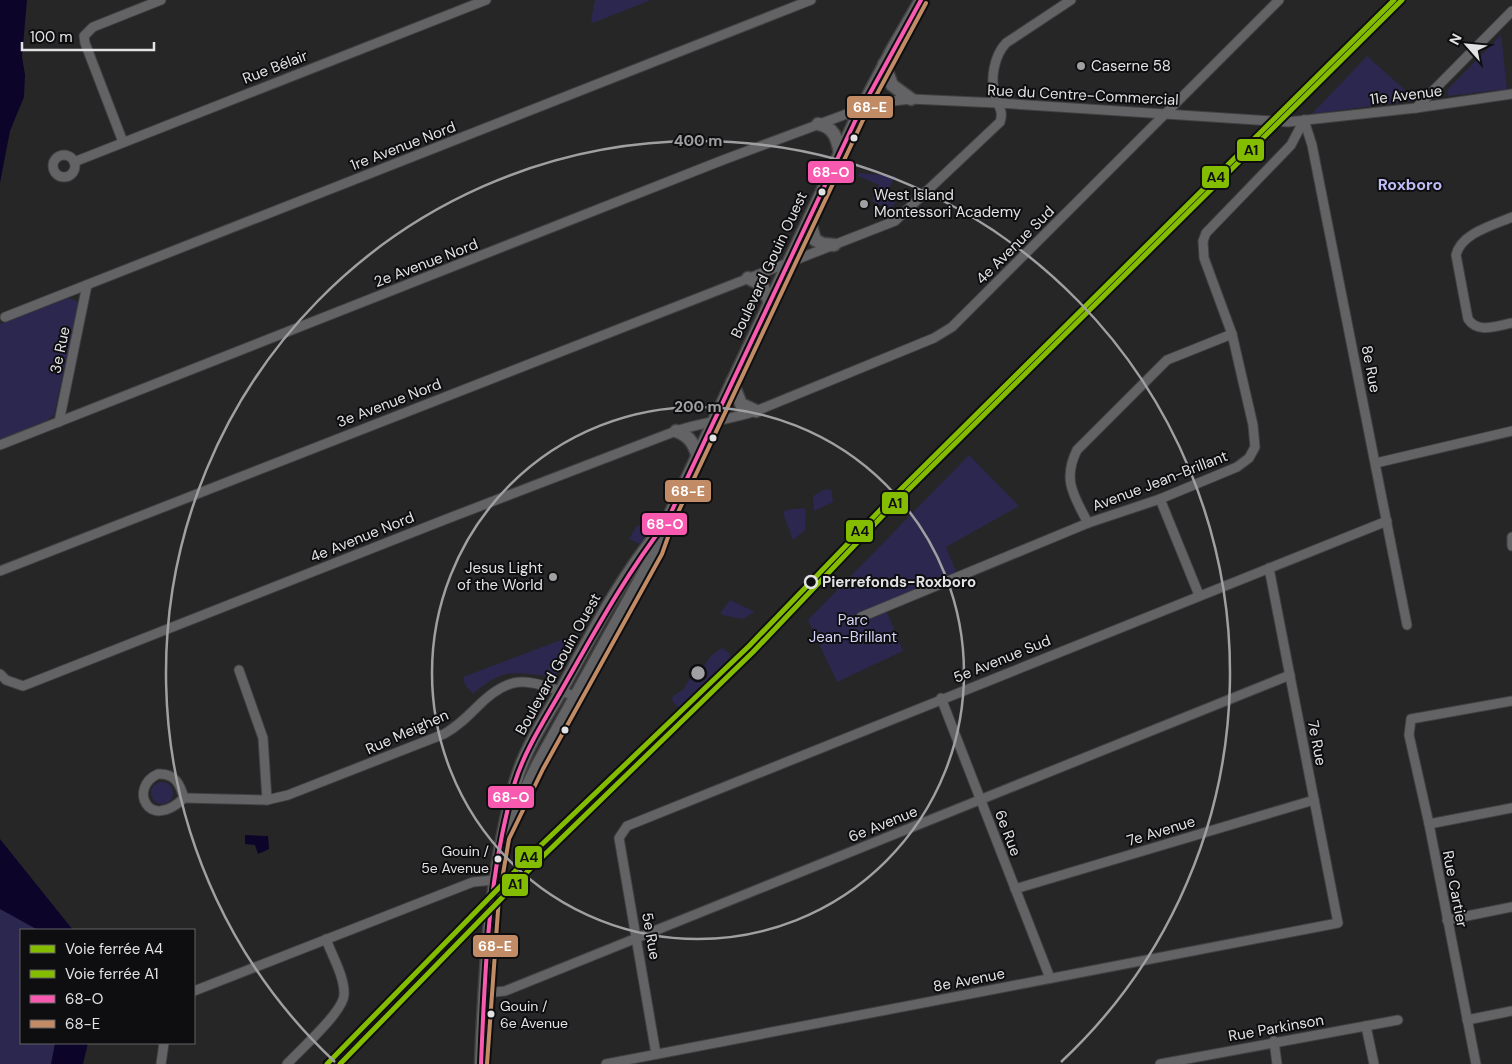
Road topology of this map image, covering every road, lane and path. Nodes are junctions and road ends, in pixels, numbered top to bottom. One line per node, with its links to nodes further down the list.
1 (161, 0): 17 (street)
2 (486, 0): 17 (street, Rue Bélair)
3 (811, 0): 25 (street, 1re Avenue Nord)
4 (921, 0): 8 (main road, Boulevard Gouin Ouest)
5 (1071, 0): 11 (street)
6 (1279, 0): 14 (street, 4e Avenue Sud)
7 (1512, 11): 13 (street)
8 (884, 64): 10 (main road); 12 (main road, Boulevard Gouin Ouest)
9 (1512, 94): 13 (street, 11e Avenue)
10 (911, 99): 11 (street, Rue du Centre-Commercial); 12 (street, Rue du Centre-Commercial)
11 (998, 103): 14 (street, Rue du Centre-Commercial); 22 (street, 3e Avenue Nord)
12 (862, 107): 16 (street, 2e Avenue Nord); 18 (main road, Boulevard Gouin Ouest)
13 (1416, 108): 15 (street, 11e Avenue)
14 (1168, 113): 15 (street, Rue du Centre-Commercial); 31 (street, 4e Avenue Sud)
15 (1304, 120): 29 (street, Avenue Jean-Brillant); 38 (street, 8e Rue)
16 (818, 124): 18 (main road); 32 (street, 2e Avenue Nord)
17 (123, 142): 19 (street, Rue Bélair)
18 (840, 152): 21 (main road, Boulevard Gouin Ouest)
19 (74, 162)
20 (1512, 217): 28 (street)
21 (809, 219): 22 (main road); 23 (main road, Boulevard Gouin Ouest)
22 (834, 245): 23 (street, 3e Avenue Nord)
23 (789, 263): 24 (street, 3e Avenue Nord); 26 (main road, Boulevard Gouin Ouest)
24 (748, 278): 26 (main road); 46 (street, 3e Avenue Nord)
25 (88, 285): 27 (street, 1re Avenue Nord); 32 (street, 3e Rue)
26 (770, 303): 30 (main road, Boulevard Gouin Ouest)
27 (5, 317)
28 (1512, 323)
29 (1232, 334): 39 (street, Avenue Jean-Brillant); 42 (street)
30 (732, 382): 31 (main road); 33 (main road, Boulevard Gouin Ouest)
31 (756, 411): 33 (street, 4e Avenue Sud)
32 (59, 422): 36 (street, 2e Avenue Nord)
33 (714, 422): 35 (street, 4e Avenue Nord); 37 (main road, Boulevard Gouin Ouest)
34 (1512, 431): 38 (street)
35 (676, 432): 37 (main road); 51 (street, 4e Avenue Nord)
36 (0, 444)
37 (698, 457): 40 (main road, Boulevard Gouin Ouest)
38 (1376, 463): 41 (street, 8e Rue)
39 (1160, 499): 42 (street, Avenue Jean-Brillant); 47 (street)
40 (667, 521): 53 (main road, Boulevard Gouin Ouest); 54 (main road, Boulevard Gouin Ouest)
41 (1387, 521): 45 (street, 5e Avenue Sud); 49 (street, 8e Rue)
42 (1088, 524): 48 (street, Avenue Jean-Brillant)
43 (1512, 537): 44 (street)
44 (1512, 546)
45 (1269, 568): 47 (street, 5e Avenue Sud); 52 (street, 7e Rue)
46 (0, 570)
47 (1199, 595): 55 (street, 5e Avenue Sud)
48 (861, 617)
49 (1407, 625)
50 (238, 670): 59 (street)
51 (0, 674)
52 (1290, 675): 58 (street, 6e Avenue); 60 (street, 7e Rue)
53 (561, 691): 54 (street, Rue Meighen); 59 (street, Rue Meighen); 64 (main road, Boulevard Gouin Ouest)
54 (576, 696): 64 (main road, Boulevard Gouin Ouest)
55 (941, 698): 58 (street, 6e Rue); 63 (street, 5e Avenue Sud)
56 (1512, 701): 62 (street, Rue Cartier)
57 (184, 798): 57 (street); 59 (street, Rue Meighen)
58 (980, 799): 66 (street, 6e Rue); 70 (street, 6e Avenue)
59 (267, 800)
60 (1314, 800): 66 (street, 7e Avenue); 69 (street, 7e Rue)
61 (1512, 808): 62 (street)
62 (1429, 824): 68 (street, Rue Cartier)
63 (627, 826): 70 (street, 5e Rue)
64 (503, 836): 65 (main road, Boulevard Gouin Ouest)
65 (495, 880): 71 (street); 74 (main road, Boulevard Gouin Ouest)
66 (1015, 889): 72 (street, 6e Rue)
67 (1512, 908): 68 (street)
68 (1447, 920): 77 (street, Rue Cartier)
69 (1338, 923): 72 (street, 8e Avenue)
70 (637, 937): 74 (street, 6e Avenue); 81 (street, 5e Rue)
71 (326, 939): 73 (street); 84 (street)
72 (1050, 978): 81 (street, 8e Avenue)
73 (195, 991)
74 (485, 993): 85 (main road, Boulevard Gouin Ouest)
75 (1512, 1011): 77 (street)
76 (1398, 1020): 78 (street, Rue Parkinson)
77 (1467, 1020): 90 (street, Rue Cartier)
78 (1366, 1026): 79 (street, Rue Parkinson); 89 (street)
79 (1274, 1041): 82 (street, Rue Parkinson); 88 (street)
80 (164, 1044): 83 (street)
81 (656, 1054): 86 (street, 8e Avenue)
82 (1181, 1062): 87 (street, Rue Parkinson)
83 (161, 1064)
84 (287, 1064)
85 (481, 1064)
86 (606, 1064)
87 (1160, 1064)
88 (1278, 1064)
89 (1374, 1064)
90 (1476, 1064)

